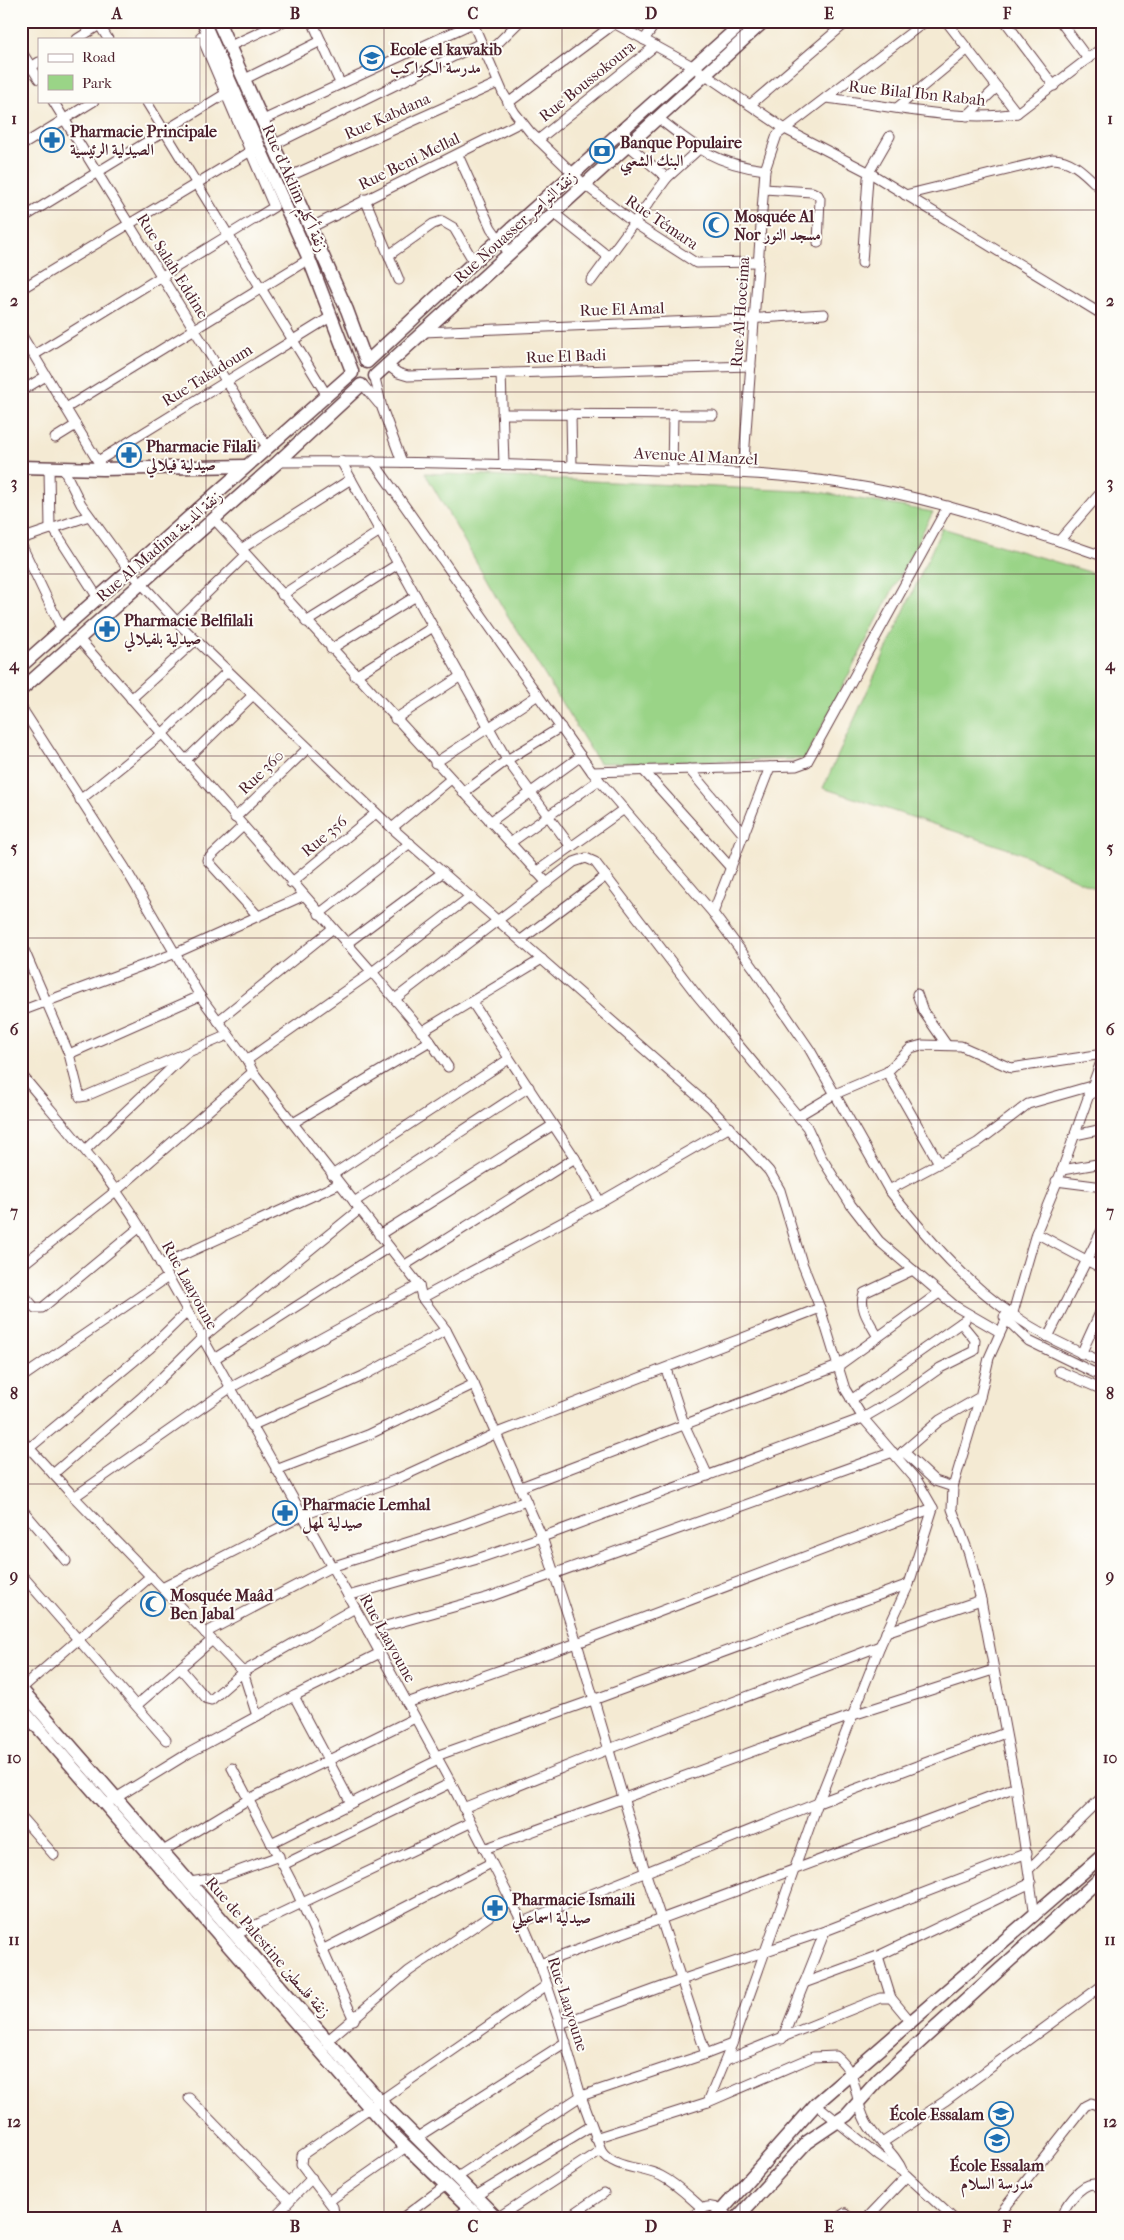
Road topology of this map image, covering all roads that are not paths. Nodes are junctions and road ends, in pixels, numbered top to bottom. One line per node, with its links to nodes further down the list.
1 (218, 21): 23 (main road, Rue d’Aklim زنقة أكليم)
2 (284, 21): 16 (street)
3 (312, 21): 21 (street)
4 (520, 21): 28 (street)
5 (657, 21): 20 (street)
6 (745, 21): 31 (main road, Rue Nouasser زنقة النواصر)
7 (764, 21): 31 (main road, Rue Nouasser زنقة النواصر)
8 (848, 21): 44 (street)
9 (926, 21): 39 (street)
10 (946, 21): 26 (street)
11 (1006, 21): 36 (street)
12 (1060, 21): 29 (street)
13 (472, 22): 22 (street, Rue Témara); 34 (street)
14 (612, 22): 20 (street); 43 (street)
15 (101, 23): 18 (street); 19 (street)
16 (270, 24): 23 (street)
17 (202, 32): 38 (main road, Rue d’Aklim زنقة أكليم)
18 (78, 38)
19 (108, 38)
20 (644, 40): 24 (street)
21 (320, 41): 33 (street); 34 (street)
22 (482, 43): 28 (street, Rue Témara); 56 (street)
23 (230, 46): 33 (main road, Rue d’Aklim زنقة أكليم)
24 (655, 46): 31 (street); 55 (street, Rue Boussokoura)
25 (1103, 47): 29 (street)
26 (968, 49): 37 (street); 45 (street)
27 (21, 50): 30 (street)
28 (486, 55): 35 (street, Rue Témara)
29 (1088, 59): 36 (street)
30 (35, 64): 32 (street)
31 (699, 71): 44 (street); 48 (main road, Rue Nouasser زنقة النواصر); 65 (main road, Rue Nouasser زنقة النواصر)
32 (21, 73)
33 (244, 79): 50 (main road, Rue d’Aklim زنقة أكليم)
34 (340, 83): 50 (street)
35 (498, 83): 43 (street, Rue Témara); 66 (street, Rue Kabdana)
36 (1054, 86): 46 (street)
37 (997, 87): 46 (street); 47 (street)
38 (230, 91): 53 (street); 59 (main road, Rue d’Aklim زنقة أكليم)
39 (826, 98): 45 (street, Rue Bilal Ibn Rabah); 52 (street)
40 (54, 102): 49 (street, Rue Salah Eddine)
41 (92, 102): 49 (street)
42 (147, 102): 53 (street)
43 (508, 103): 51 (street, Rue Témara)
44 (750, 105): 52 (street)
45 (898, 107): 47 (street, Rue Bilal Ibn Rabah)
46 (1017, 113): 47 (street, Rue Bilal Ibn Rabah)
47 (967, 116)
48 (658, 118): 57 (main road, Rue Nouasser زنقة النواصر); 60 (street)
49 (64, 120): 58 (street); 63 (street, Rue Salah Eddine)
50 (263, 120): 56 (main road, Rue d’Aklim زنقة أكليم)
51 (522, 122): 55 (street, Rue Témara); 61 (street, Rue Beni Mellal)
52 (785, 129): 62 (street, Rue Al Hoceima); 64 (street)
53 (164, 130): 63 (street); 68 (street)
54 (890, 136): 64 (street)
55 (538, 140): 65 (street, Rue Témara)
56 (273, 145): 66 (main road, Rue d’Aklim زنقة أكليم)
57 (628, 145): 67 (street); 69 (main road, Rue Nouasser زنقة النواصر)
58 (21, 146)
59 (254, 149): 68 (street); 79 (street); 85 (main road, Rue d’Aklim زنقة أكليم)
60 (698, 150): 62 (street); 67 (street)
61 (458, 154): 73 (street, Rue Beni Mellal); 80 (street)
62 (765, 170): 70 (street, Rue Al Hoceima)
63 (97, 172): 75 (street); 76 (street, Rue Salah Eddine)
64 (870, 173): 72 (street); 88 (street)
65 (573, 174): 69 (street, Rue Témara); 80 (main road, Rue Nouasser زنقة النواصر)
66 (288, 177): 78 (main road, Rue d’Aklim زنقة أكليم)
67 (666, 178): 77 (street)
68 (197, 184): 76 (street); 79 (street)
69 (585, 186): 74 (main road, Rue Nouasser زنقة النواصر); 77 (street, Rue Témara)
70 (764, 189): 81 (street); 87 (street, Rue Al Hoceima)
71 (1103, 191): 72 (street)
72 (905, 195): 95 (street)
73 (365, 199): 78 (street, Rue Beni Mellal); 83 (street)
74 (554, 213): 82 (main road, Rue Nouasser زنقة النواصر); 84 (street)
75 (21, 219)
76 (129, 223): 89 (street, Rue Salah Eddine); 93 (street)
77 (634, 223): 84 (street); 87 (street, Rue Témara)
78 (310, 228): 103 (main road, Rue d’Aklim زنقة أكليم)
79 (228, 235): 89 (street); 92 (street)
80 (499, 240): 82 (street); 86 (main road, Rue Nouasser زنقة النواصر)
81 (818, 243)
82 (509, 253): 99 (main road, Rue Nouasser زنقة النواصر)
83 (389, 255): 86 (street); 90 (street)
84 (609, 256): 91 (street)
85 (309, 259): 92 (street); 96 (main road, Rue d’Aklim زنقة أكليم)
86 (474, 262): 103 (main road, Rue Nouasser زنقة النواصر)
87 (759, 262): 97 (street, Rue Al Hoceima)
88 (862, 263)
89 (163, 275): 98 (street, Rue Salah Eddine); 102 (street)
90 (399, 280)
91 (591, 281)
92 (261, 288): 98 (street); 101 (street)
93 (21, 289)
94 (824, 314): 97 (street, Rue El Amal)
95 (1103, 315)
96 (332, 316): 101 (street, Rue Takadoum); 106 (main road, Rue d’Aklim زنقة أكليم)
97 (754, 318): 99 (street, Rue El Amal); 105 (street, Rue Al Hoceima)
98 (194, 328): 110 (street, Rue Salah Eddine); 114 (street)
99 (422, 332): 104 (main road, Rue Nouasser زنقة النواصر)
100 (21, 334): 102 (street)
101 (292, 340): 110 (street, Rue Takadoum); 113 (street)
102 (34, 355): 108 (street)
103 (366, 361): 106 (main road); 109 (main road)
104 (386, 364): 107 (street, Rue El Badi); 109 (main road, Rue Nouasser زنقة النواصر)
105 (751, 366): 107 (street, Rue El Badi); 135 (street, Rue Al Hoceima)
106 (352, 372): 111 (main road); 113 (main road, Rue Al Madina زنقة المدينة)
107 (502, 373): 116 (street)
108 (46, 376): 112 (street); 114 (street)
109 (375, 377): 111 (main road); 115 (street)
110 (226, 381): 122 (street, Rue Salah Eddine); 128 (street, Rue Takadoum)
111 (362, 385): 115 (street); 124 (main road, Rue Al Madina زنقة المدينة)
112 (21, 391)
113 (326, 394): 122 (main road, Rue Al Madina زنقة المدينة)
114 (66, 408): 120 (street)
115 (382, 408): 126 (street)
116 (502, 414): 117 (street); 127 (street)
117 (571, 414): 118 (street); 131 (street)
118 (673, 414): 119 (street); 134 (street)
119 (713, 414)
120 (76, 425): 121 (street); 128 (street)
121 (55, 438)
122 (267, 447): 129 (main road, Rue Al Madina زنقة المدينة)
123 (373, 461): 125 (street, Avenue Al Manzel); 126 (street, Avenue Al Manzel); 167 (street)
124 (278, 462): 125 (street, Avenue Al Manzel); 140 (main road, Rue Al Madina زنقة المدينة)
125 (341, 462): 136 (street)
126 (402, 462): 127 (street, Avenue Al Manzel)
127 (504, 464): 131 (street, Avenue Al Manzel)
128 (100, 465): 129 (main road); 133 (main road)
129 (245, 466): 149 (main road, Rue Al Madina زنقة المدينة)
130 (21, 467): 132 (main road)
131 (572, 467): 134 (street, Avenue Al Manzel)
132 (49, 468): 133 (main road); 141 (street)
133 (63, 468): 139 (street)
134 (672, 471): 135 (street, Avenue Al Manzel)
135 (743, 473): 138 (street, Avenue Al Manzel)
136 (351, 479): 142 (street); 146 (street)
137 (1103, 490): 144 (street)
138 (948, 506): 144 (street, Avenue Al Manzel); 179 (street)
139 (89, 516): 141 (street); 149 (street)
140 (214, 519): 146 (street); 150 (main road, Rue Al Madina زنقة المدينة)
141 (52, 528): 143 (street); 153 (street)
142 (380, 531): 148 (street); 151 (street)
143 (21, 539)
144 (1059, 542): 147 (street, Avenue Al Manzel)
145 (21, 544): 157 (street)
146 (243, 552): 151 (street); 154 (street)
147 (1103, 556)
148 (398, 564): 152 (street); 155 (street)
149 (129, 570): 150 (street); 153 (main road, Rue Al Madina زنقة المدينة)
150 (140, 583): 154 (street); 158 (main road, Rue Al Madina زنقة المدينة)
151 (282, 595): 155 (street)
152 (416, 596): 156 (street); 160 (street)
153 (98, 598): 157 (main road, Rue Al Madina زنقة المدينة)
154 (177, 622): 159 (street)
155 (306, 622): 160 (street)
156 (433, 627): 163 (street); 164 (street)
157 (62, 630): 161 (main road, Rue Al Madina زنقة المدينة)
158 (79, 640): 165 (main road, Rue Al Madina زنقة المدينة); 168 (street)
159 (196, 640): 162 (street); 168 (street)
160 (330, 650): 163 (street)
161 (23, 659)
162 (228, 671): 166 (street); 173 (street)
163 (355, 676): 170 (street)
164 (461, 676): 170 (street); 171 (street)
165 (21, 690)
166 (253, 695): 174 (street); 176 (street)
167 (538, 695): 171 (street); 172 (street)
168 (131, 699): 173 (street)
169 (21, 707): 187 (street)
170 (395, 719): 178 (street)
171 (490, 727): 177 (street); 178 (street)
172 (561, 728): 175 (street); 177 (street)
173 (162, 734): 176 (street); 187 (street)
174 (308, 748): 189 (street); 191 (street, Rue 360)
175 (581, 756): 182 (street); 186 (street)
176 (186, 760): 191 (street)
177 (507, 760): 185 (street); 186 (street)
178 (435, 763): 183 (street)
179 (770, 767): 180 (street); 195 (street)
180 (689, 769): 181 (street); 195 (street)
181 (643, 770): 182 (street); 199 (street)
182 (592, 772): 184 (street)
183 (451, 779): 185 (street); 194 (street)
184 (599, 780): 188 (street); 190 (street)
185 (463, 792): 192 (street)
186 (531, 792): 190 (street); 192 (street)
187 (80, 800): 215 (street)
188 (624, 809): 198 (street); 207 (street)
189 (376, 813): 194 (street); 203 (street, Rue 356)
190 (549, 816): 196 (street); 198 (street)
191 (235, 818): 193 (street)
192 (490, 822): 196 (street)
193 (242, 827): 203 (street); 209 (street)
194 (392, 828): 197 (street)
195 (744, 835): 199 (street)
196 (510, 843): 201 (street)
197 (410, 844): 200 (street); 208 (street)
198 (571, 847): 201 (street)
199 (731, 868): 207 (street)
200 (442, 872): 206 (street); 214 (street)
201 (536, 872): 204 (street)
202 (606, 876): 204 (street); 212 (street); 242 (street)
203 (291, 883): 205 (street)
204 (547, 883): 210 (street)
205 (303, 896): 208 (street); 209 (street)
206 (471, 896): 210 (street); 217 (street)
207 (713, 913): 241 (street)
208 (319, 914): 211 (street)
209 (258, 916): 215 (street)
210 (498, 920): 212 (street); 220 (street)
211 (332, 929): 214 (street); 224 (street)
212 (521, 940): 216 (street)
213 (21, 943): 221 (street)
214 (346, 944): 217 (street)
215 (176, 953): 219 (street); 221 (street)
216 (542, 958): 222 (street); 245 (street)
217 (372, 972): 220 (street); 233 (street)
218 (917, 994): 228 (street)
219 (200, 996): 224 (street); 230 (street)
220 (395, 999): 225 (street)
221 (47, 1000): 223 (street); 230 (street)
222 (472, 1002): 225 (street); 232 (street)
223 (21, 1010)
224 (218, 1021): 226 (street)
225 (421, 1032): 227 (street)
226 (228, 1035): 229 (street); 233 (street)
227 (430, 1041): 234 (street); 243 (street)
228 (946, 1044): 231 (street); 236 (street)
229 (187, 1053): 230 (street); 248 (street)
230 (69, 1054)
231 (1103, 1055): 239 (street)
232 (509, 1059): 238 (street); 253 (street)
233 (247, 1060): 235 (street)
234 (448, 1067)
235 (253, 1072): 243 (street); 257 (street)
236 (887, 1072): 241 (street); 250 (street)
237 (21, 1074): 248 (street, Rue Laayoune)
238 (528, 1087): 244 (street); 260 (street)
239 (1090, 1090): 240 (street); 247 (street); 250 (street)
240 (1103, 1091)
241 (836, 1094): 242 (street); 258 (street)
242 (798, 1116): 271 (street)
243 (293, 1123): 253 (street)
244 (553, 1124): 249 (street); 264 (street)
245 (730, 1127): 259 (street); 278 (street)
246 (1103, 1129): 247 (street)
247 (1075, 1135): 252 (street)
248 (85, 1150): 257 (street, Rue Laayoune)
249 (575, 1158): 259 (street); 268 (street)
250 (939, 1163): 258 (street)
251 (1103, 1163): 252 (street)
252 (1062, 1170): 254 (street)
253 (332, 1175): 255 (street)
254 (1056, 1181): 256 (street); 263 (street)
255 (339, 1184): 260 (street); 267 (street)
256 (1103, 1187)
257 (117, 1190): 261 (street, Rue Laayoune); 269 (street)
258 (889, 1190): 281 (street)
259 (600, 1202): 276 (street)
260 (357, 1206): 264 (street); 287 (street)
261 (140, 1227): 267 (street, Rue Laayoune); 274 (street)
262 (1103, 1228): 266 (street)
263 (1036, 1233): 266 (street); 281 (street)
264 (379, 1235): 265 (street)
265 (389, 1247): 268 (street); 291 (street)
266 (1085, 1260): 270 (street); 286 (street)
267 (161, 1264): 272 (street, Rue Laayoune)
268 (405, 1265): 273 (street)
269 (21, 1266)
270 (1103, 1269)
271 (913, 1270): 275 (street); 285 (street)
272 (168, 1277): 279 (street, Rue Laayoune); 297 (street)
273 (419, 1285): 276 (street); 299 (street)
274 (21, 1292)
275 (939, 1292): 280 (street); 285 (street)
276 (422, 1298): 283 (street)
277 (1103, 1306): 289 (street)
278 (820, 1308): 293 (street); 294 (street)
279 (187, 1312): 287 (street, Rue Laayoune); 308 (street)
280 (972, 1316): 282 (street); 284 (street)
281 (1008, 1318): 284 (street); 286 (street); 296 (street)
282 (961, 1323): 288 (street); 302 (street)
283 (446, 1330): 298 (street); 305 (street)
284 (1000, 1332): 290 (street)
285 (878, 1337): 293 (street)
286 (1048, 1337): 289 (street)
287 (202, 1338): 291 (street, Rue Laayoune); 312 (street)
288 (974, 1351): 290 (street); 303 (street)
289 (1081, 1354): 292 (street)
290 (988, 1358): 301 (street)
291 (214, 1359): 299 (street, Rue Laayoune)
292 (1103, 1362)
293 (838, 1366): 302 (street); 304 (street)
294 (666, 1369): 304 (street); 306 (street)
295 (1059, 1371): 300 (street)
296 (1103, 1377)
297 (21, 1378)
298 (474, 1384): 306 (street); 311 (street)
299 (230, 1388): 305 (street, Rue Laayoune); 316 (street)
300 (1103, 1390)
301 (980, 1396): 309 (street); 315 (street)
302 (850, 1400): 303 (street)
303 (863, 1418): 309 (street); 313 (street)
304 (684, 1424): 313 (street); 314 (street)
305 (251, 1426): 311 (street, Rue Laayoune)
306 (497, 1433): 314 (street); 320 (street)
307 (21, 1439): 308 (street)
308 (30, 1448): 310 (street); 312 (street)
309 (897, 1453): 315 (street); 319 (street); 324 (street)
310 (21, 1455)
311 (276, 1470): 320 (street, Rue Laayoune)
312 (53, 1474): 316 (street)
313 (708, 1476): 321 (street)
314 (520, 1487): 317 (street)
315 (952, 1487): 330 (street)
316 (74, 1497): 326 (street)
317 (526, 1502): 321 (street); 323 (street)
318 (21, 1508): 322 (street)
319 (933, 1508): 327 (street); 337 (street)
320 (302, 1516): 323 (street, Rue Laayoune); 328 (street)
321 (542, 1538): 324 (street); 329 (street)
322 (66, 1560)
323 (331, 1567): 329 (street, Rue Laayoune); 334 (street)
324 (554, 1573): 332 (street); 337 (street)
325 (21, 1574): 335 (street)
326 (151, 1576): 328 (street); 335 (street)
327 (909, 1584): 333 (street); 345 (street)
328 (162, 1588): 334 (street)
329 (348, 1596): 331 (street, Rue Laayoune)
330 (981, 1600): 333 (street); 341 (street)
331 (355, 1608): 332 (street, Rue Laayoune); 342 (street)
332 (368, 1631): 339 (street, Rue Laayoune)
333 (886, 1632): 338 (street)
334 (205, 1633): 336 (street)
335 (78, 1638): 343 (street); 347 (street)
336 (211, 1641): 340 (street); 342 (street)
337 (577, 1643): 345 (street); 346 (street)
338 (880, 1646): 349 (street); 354 (street)
339 (380, 1653): 344 (street); 346 (street, Rue Laayoune)
340 (180, 1668): 342 (street); 347 (street)
341 (993, 1670): 349 (street); 352 (street)
342 (243, 1672): 350 (street)
343 (21, 1689): 363 (main road, Rue de Palestine زنقة فلسطين)
344 (294, 1696): 350 (street); 356 (street)
345 (593, 1700): 354 (street); 355 (street)
346 (407, 1703): 351 (street, Rue Laayoune)
347 (137, 1705): 353 (street)
348 (21, 1708): 363 (main road, Rue de Palestine زنقة فلسطين)
349 (853, 1715): 361 (street); 365 (street)
350 (257, 1716): 363 (street)
351 (416, 1718): 355 (street, Rue Laayoune); 356 (street)
352 (1006, 1733): 359 (street); 365 (street)
353 (166, 1740)
354 (609, 1748): 361 (street); 366 (street)
355 (437, 1758): 358 (street, Rue Laayoune); 364 (street)
356 (329, 1759): 362 (street); 364 (street)
357 (232, 1768): 362 (street)
358 (451, 1784): 366 (street, Rue Laayoune); 375 (street)
359 (1016, 1787): 372 (street); 378 (street)
360 (1103, 1796): 377 (street)
361 (622, 1797): 370 (street); 379 (street)
362 (249, 1799): 369 (street); 371 (street)
363 (111, 1801): 371 (main road, Rue de Palestine زنقة فلسطين); 413 (main road, Rue de Palestine زنقة فلسطين)
364 (351, 1803): 369 (street)
365 (818, 1803): 378 (street); 379 (street)
366 (463, 1808): 368 (street, Rue Laayoune)
367 (21, 1817): 373 (street)
368 (470, 1823): 370 (street, Rue Laayoune); 384 (street)
369 (271, 1843): 375 (street)
370 (484, 1849): 376 (street, Rue Laayoune)
371 (163, 1852): 381 (main road, Rue de Palestine زنقة فلسطين)
372 (1027, 1853): 377 (street); 388 (street)
373 (54, 1855)
374 (1103, 1855): 385 (main road)
375 (281, 1861): 381 (street); 384 (street)
376 (490, 1863): 383 (street, Rue Laayoune); 390 (street)
377 (1029, 1869): 382 (street)
378 (794, 1870): 386 (street); 391 (street)
379 (645, 1871): 386 (street); 387 (street)
380 (1103, 1876): 411 (main road)
381 (190, 1882): 389 (main road, Rue de Palestine زنقة فلسطين)
382 (1031, 1883): 385 (street); 392 (street)
383 (510, 1902): 387 (street, Rue Laayoune); 399 (street)
384 (302, 1904): 389 (street); 390 (street)
385 (1035, 1916): 400 (main road)
386 (662, 1919): 393 (street); 394 (street)
387 (522, 1922): 393 (street, Rue Laayoune)
388 (825, 1930): 391 (street); 395 (street)
389 (237, 1934): 403 (main road, Rue de Palestine زنقة فلسطين)
390 (322, 1950): 399 (street)
391 (766, 1950): 394 (street); 405 (street)
392 (878, 1956): 395 (street); 398 (street)
393 (540, 1964): 396 (street, Rue Laayoune)
394 (681, 1980): 401 (street); 406 (street)
395 (804, 1983): 402 (street)
396 (547, 1985): 401 (street, Rue Laayoune); 413 (street)
397 (1103, 1985): 420 (street)
398 (891, 1998): 400 (street); 402 (street)
399 (354, 2020): 403 (street)
400 (911, 2022): 408 (main road)
401 (560, 2024): 404 (street, Rue Laayoune)
402 (782, 2039): 407 (street)
403 (328, 2041): 413 (main road, Rue de Palestine زنقة فلسطين)
404 (566, 2042): 409 (street, Rue Laayoune); 418 (street)
405 (732, 2044): 406 (street); 407 (street)
406 (706, 2054): 409 (street)
407 (726, 2060): 412 (street)
408 (849, 2073): 411 (street); 412 (street); 414 (main road)
409 (581, 2096): 417 (street, Rue Laayoune); 425 (street)
410 (189, 2098): 428 (street)
411 (859, 2101): 416 (main road); 420 (street)
412 (708, 2102): 419 (street)
413 (376, 2104): 418 (main road, Rue de Palestine زنقة فلسطين); 421 (main road, Rue de Palestine زنقة فلسطين); 424 (street)
414 (816, 2104): 416 (street); 432 (main road)
415 (1103, 2113): 447 (street)
416 (837, 2121): 423 (street); 442 (main road)
417 (591, 2126): 419 (street, Rue Laayoune); 430 (street)
418 (416, 2138): 425 (main road, Rue de Palestine زنقة فلسطين)
419 (596, 2138): 422 (street, Rue Laayoune)
420 (882, 2143): 423 (street)
421 (406, 2147): 425 (main road, Rue de Palestine زنقة فلسطين); 429 (street)
422 (601, 2150): 431 (street); 433 (street)
423 (905, 2174): 445 (street); 446 (street)
424 (312, 2178): 428 (street); 429 (street)
425 (451, 2181): 430 (main road, Rue de Palestine زنقة فلسطين); 436 (street)
426 (1103, 2191): 448 (street)
427 (604, 2193): 439 (street)
428 (288, 2200): 434 (street)
429 (329, 2201): 435 (street)
430 (472, 2202): 433 (main road, Rue de Palestine زنقة فلسطين); 437 (street); 438 (main road, Rue de Palestine زنقة فلسطين)
431 (702, 2208): 432 (street); 440 (street)
432 (718, 2214): 441 (street)
433 (497, 2218)
434 (272, 2219)
435 (335, 2219)
436 (401, 2219)
437 (453, 2219)
438 (481, 2219)
439 (566, 2219)
440 (690, 2219)
441 (732, 2219)
442 (736, 2219)
443 (836, 2219): 444 (street)
444 (852, 2219)
445 (866, 2219)
446 (954, 2219)
447 (996, 2219)
448 (1061, 2219)

